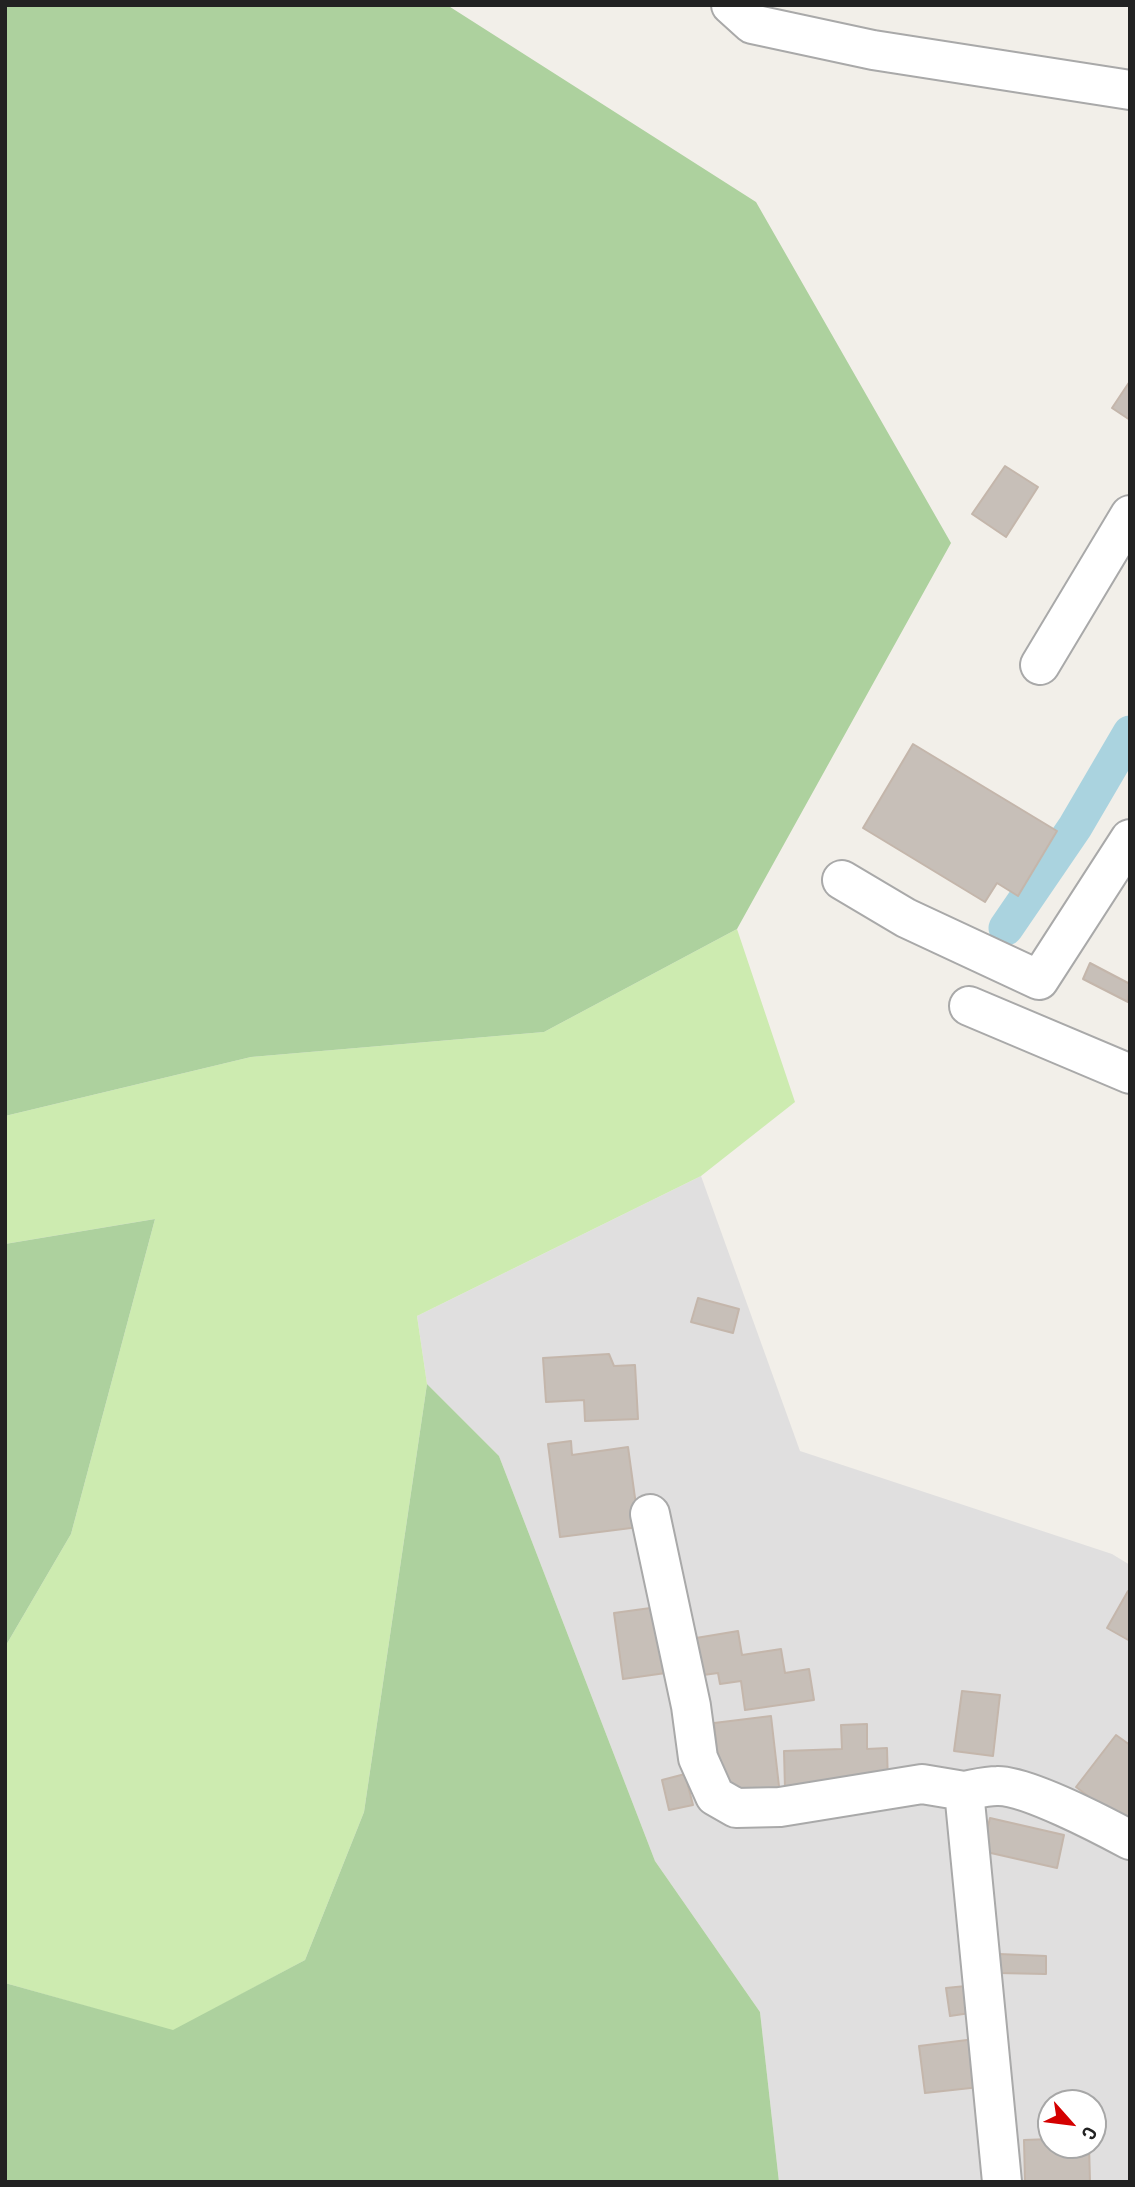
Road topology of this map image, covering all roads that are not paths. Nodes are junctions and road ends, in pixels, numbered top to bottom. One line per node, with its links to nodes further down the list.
1 (732, 5): 2 (street)
2 (1130, 90)
3 (1130, 515): 4 (street)
4 (1040, 665)
5 (1130, 839): 6 (street)
6 (842, 880)
7 (969, 1006): 8 (street)
8 (1130, 1074)
9 (650, 1514): 10 (street)
10 (964, 1791): 11 (street); 12 (street)
11 (1130, 1840)
12 (1002, 2182)

